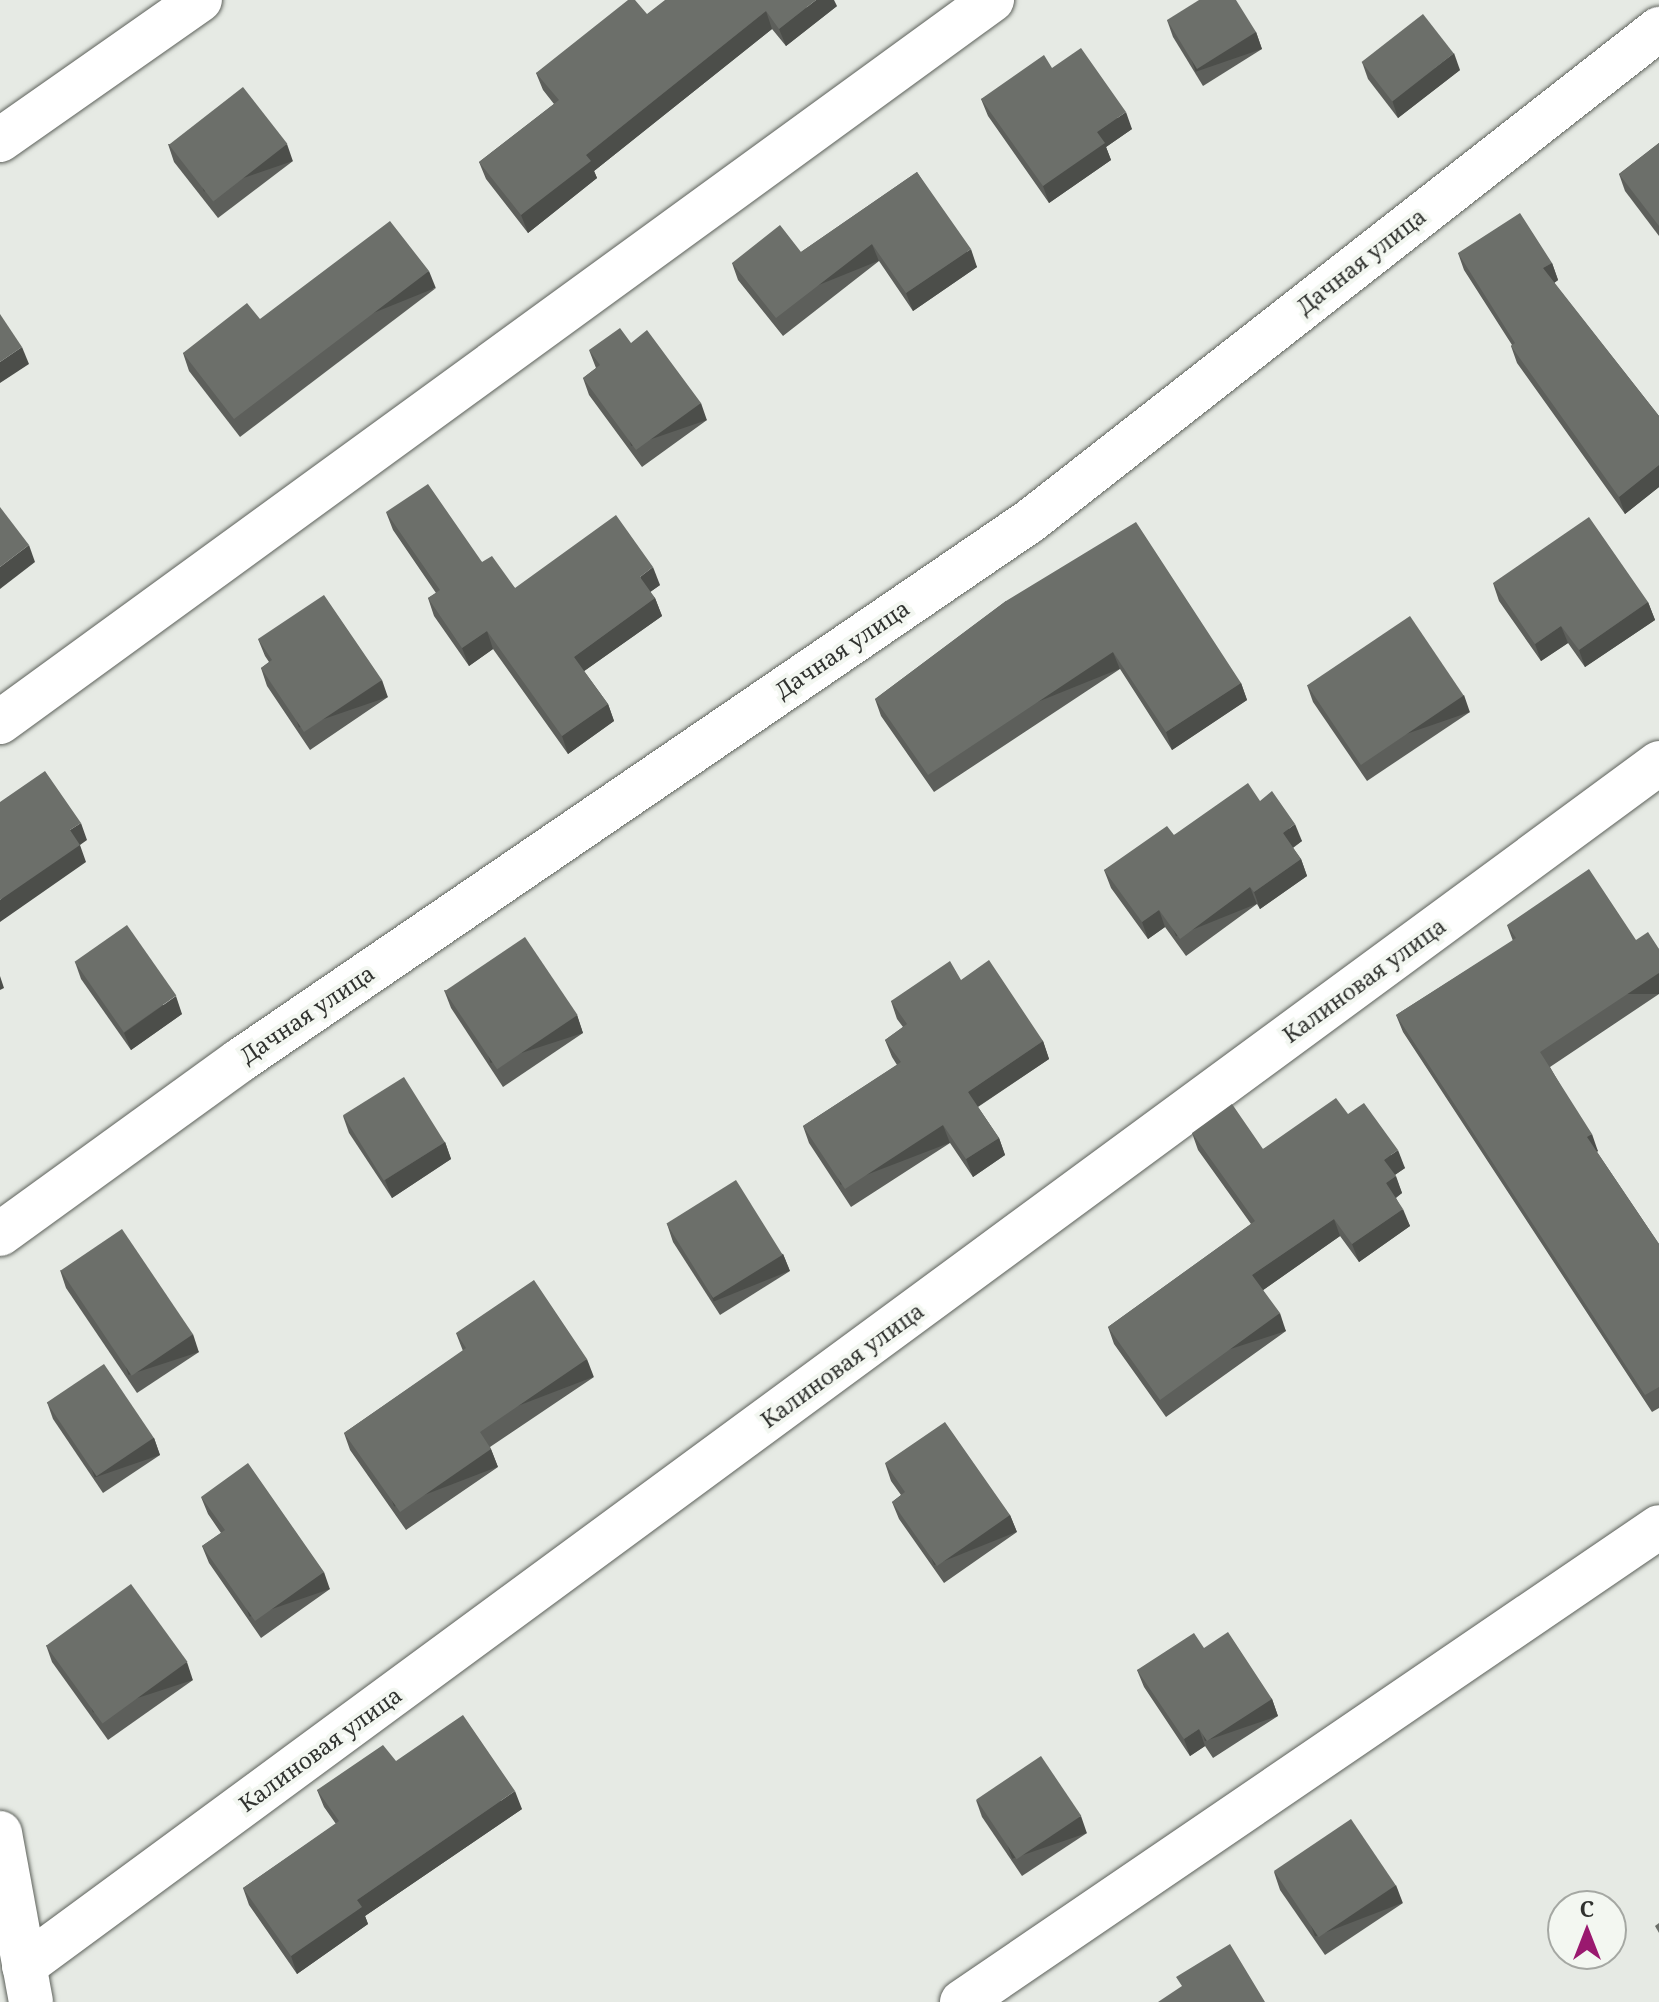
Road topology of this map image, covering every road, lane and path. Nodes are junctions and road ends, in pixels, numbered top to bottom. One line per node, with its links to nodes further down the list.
1 (200, 0): 4 (street)
2 (992, 0): 5 (street)
3 (1659, 29): 7 (street, Дачная улица)
4 (0, 140)
5 (0, 722)
6 (1659, 763): 10 (street, Калиновая улица)
7 (0, 1234)
8 (1659, 1527): 11 (street)
9 (0, 1833): 10 (street)
10 (28, 1984)
11 (962, 2002)

